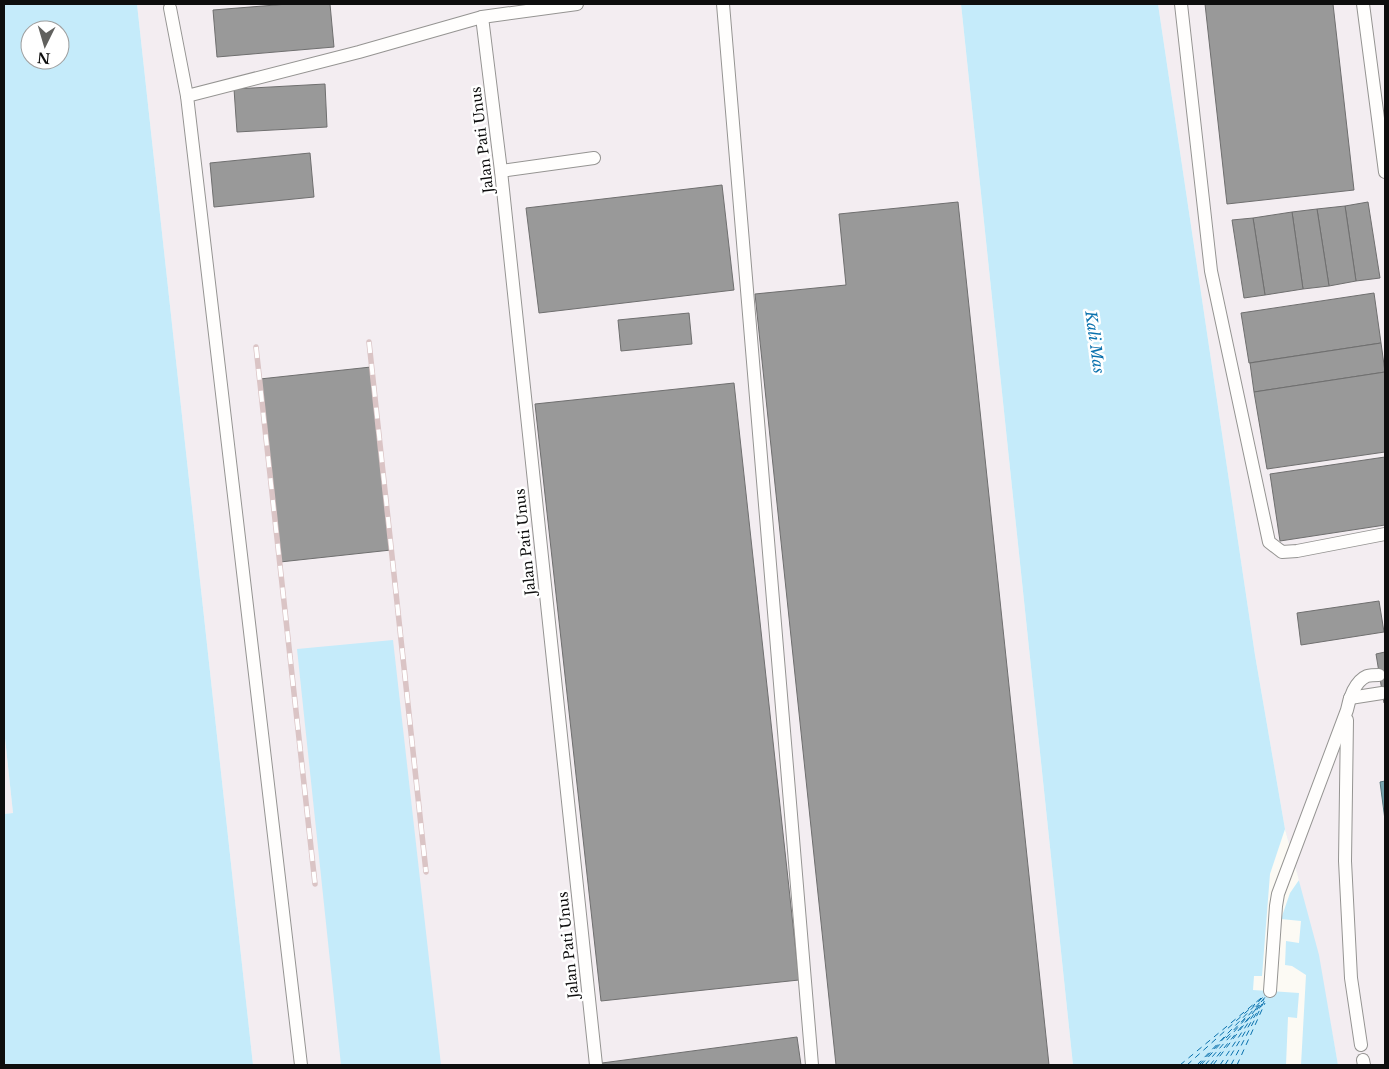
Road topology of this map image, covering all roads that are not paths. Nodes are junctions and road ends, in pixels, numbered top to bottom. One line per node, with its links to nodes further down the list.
1 (577, 4): 6 (lane)
2 (723, 4): 19 (lane)
3 (1181, 4): 11 (lane)
4 (1363, 4): 10 (lane)
5 (170, 8): 7 (lane)
6 (482, 17): 7 (lane); 9 (lane, Jalan Pati Unus)
7 (187, 96): 17 (lane)
8 (594, 158): 9 (lane)
9 (501, 171): 18 (lane, Jalan Pati Unus)
10 (1385, 172)
11 (1385, 534)
12 (1379, 674): 14 (lane)
13 (1382, 693): 14 (lane)
14 (1348, 704): 15 (lane); 16 (lane)
15 (1270, 991)
16 (1361, 1045)
17 (301, 1065)
18 (596, 1065)
19 (812, 1065)

